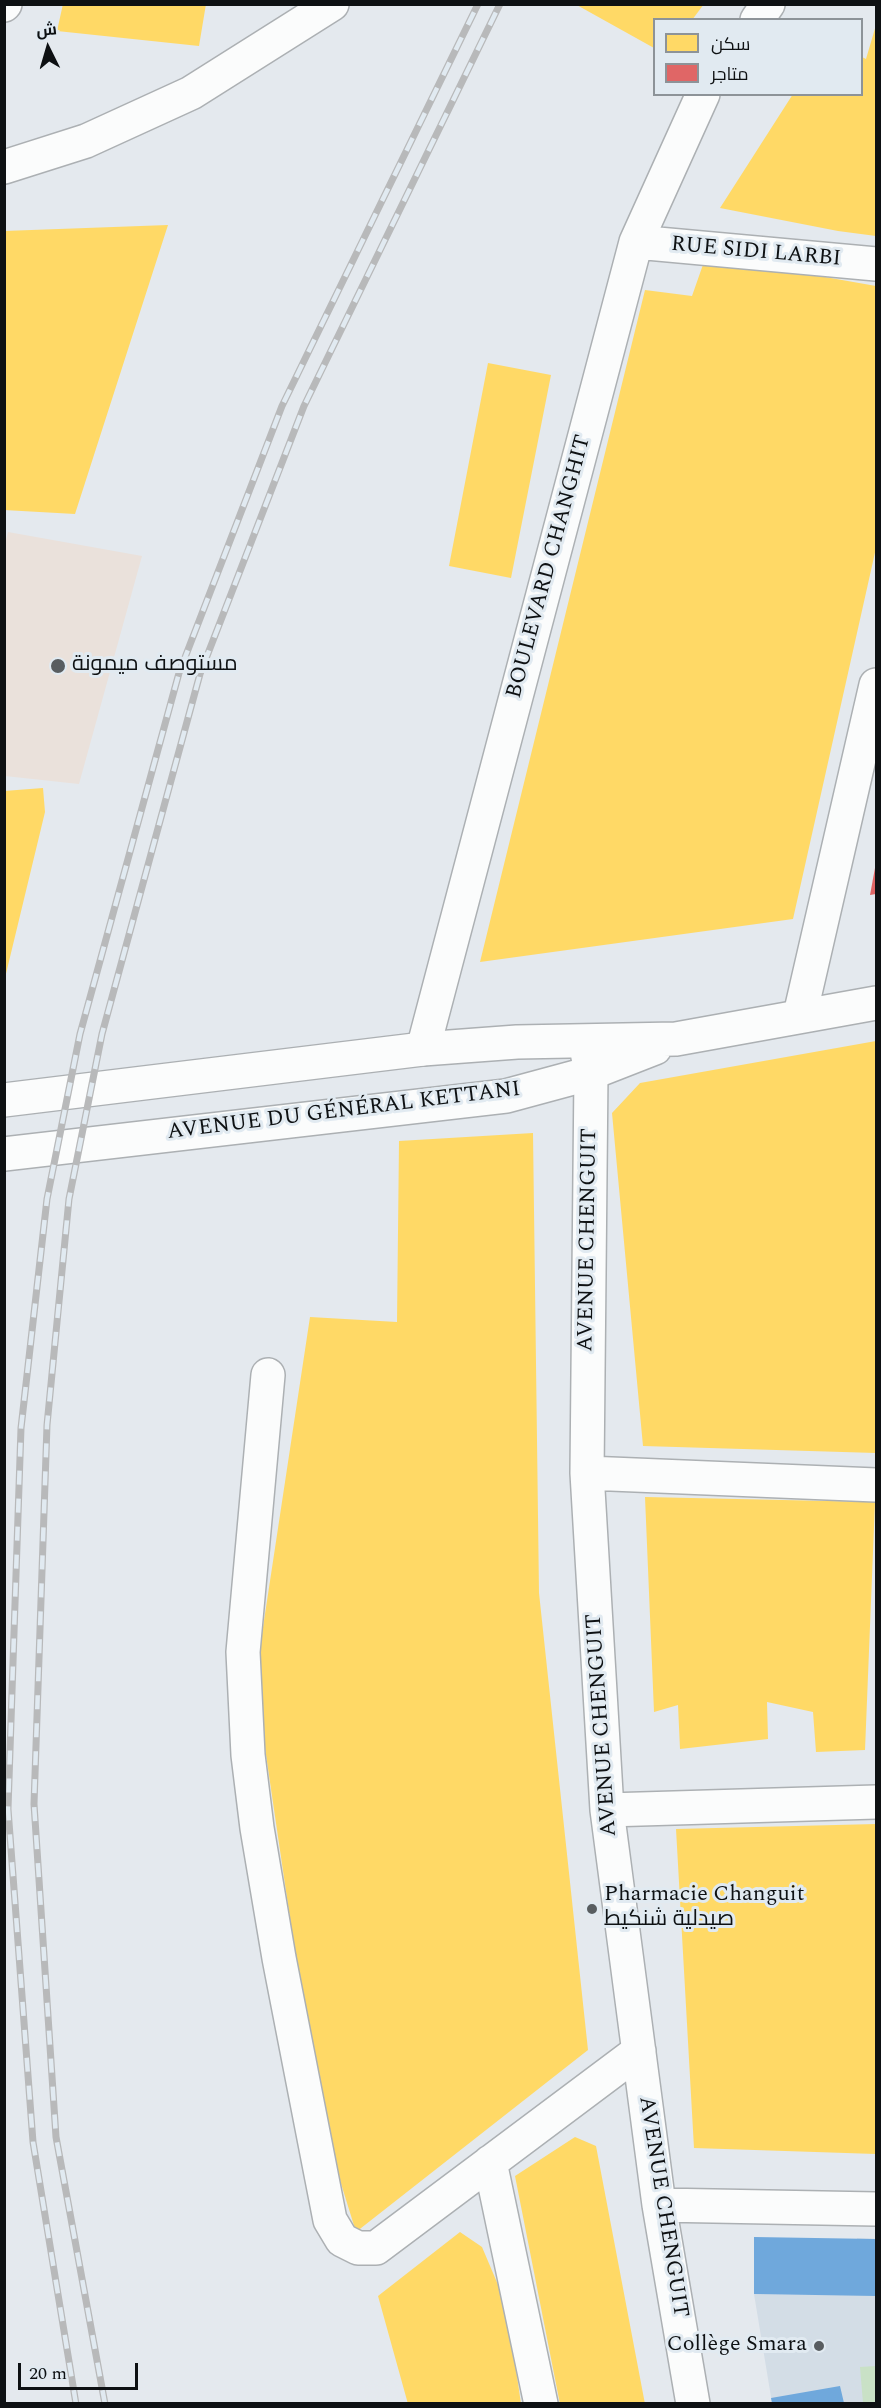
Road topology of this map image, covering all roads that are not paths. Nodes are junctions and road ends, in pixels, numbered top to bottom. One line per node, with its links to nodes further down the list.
1 (332, 4): 5 (street)
2 (768, 4): 3 (street)
3 (758, 18)
4 (702, 96): 6 (street, BOULEVARD CHANGHIT)
5 (4, 167)
6 (636, 242): 7 (street, RUE SIDI LARBI); 11 (street, BOULEVARD CHANGHIT)
7 (876, 264)
8 (876, 685): 10 (street)
9 (876, 1003): 10 (street, AVENUE DU GÉNÉRAL KETTANI)
10 (800, 1015): 12 (street, AVENUE DU GÉNÉRAL KETTANI)
11 (423, 1048): 12 (street, AVENUE DU GÉNÉRAL KETTANI); 13 (street, AVENUE DU GÉNÉRAL KETTANI)
12 (588, 1057): 14 (street, AVENUE DU GÉNÉRAL KETTANI); 16 (street, AVENUE CHENGUIT)
13 (4, 1100)
14 (4, 1154)
15 (268, 1375): 21 (street)
16 (587, 1473): 17 (street); 19 (street, AVENUE CHENGUIT)
17 (876, 1485)
18 (876, 1802): 19 (street)
19 (607, 1810): 20 (street, AVENUE CHENGUIT)
20 (639, 2051): 21 (street); 22 (street, AVENUE CHENGUIT)
21 (490, 2162): 24 (street)
22 (659, 2205): 23 (street); 25 (street, AVENUE CHENGUIT)
23 (876, 2209)
24 (541, 2403)
25 (693, 2403)

